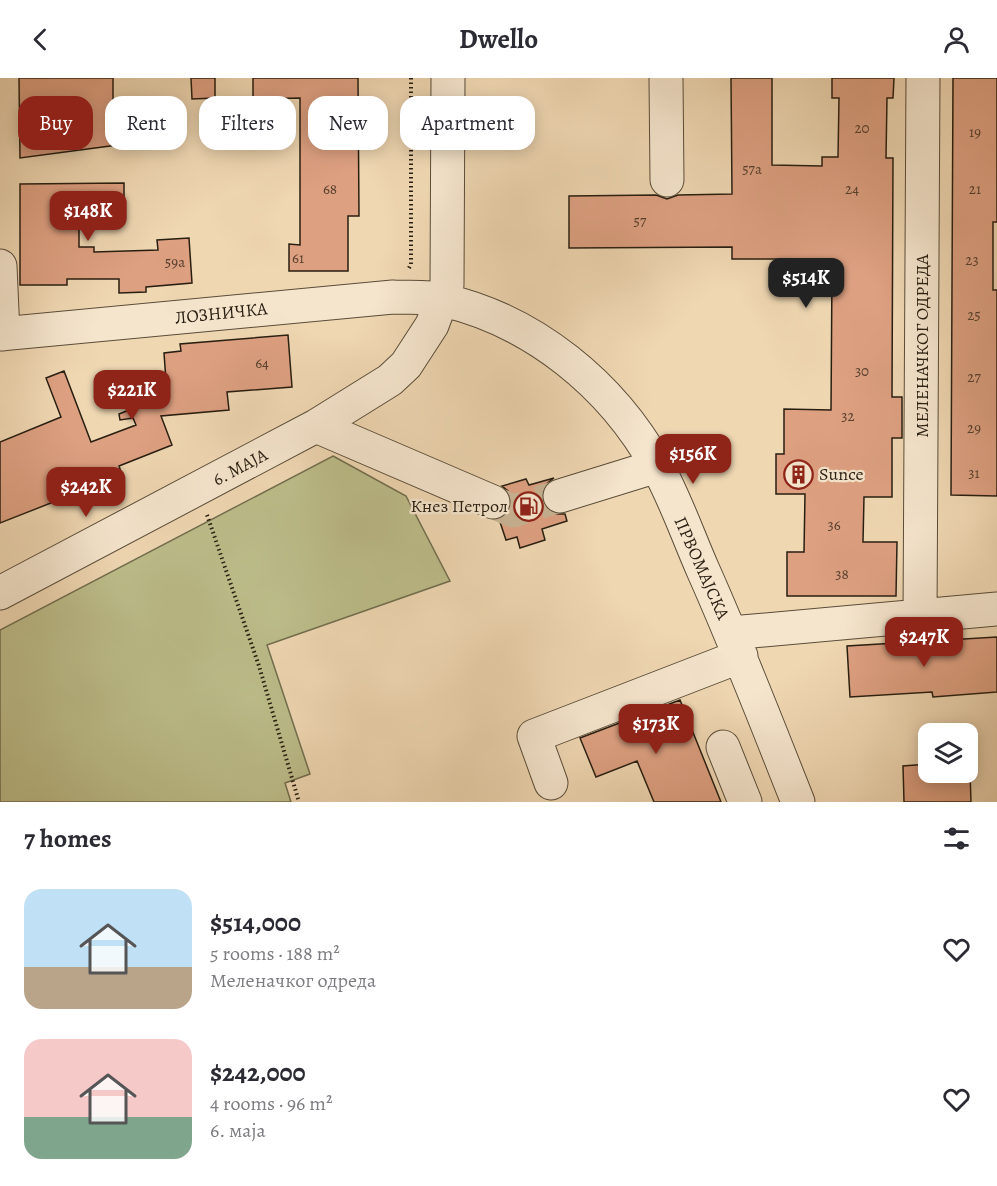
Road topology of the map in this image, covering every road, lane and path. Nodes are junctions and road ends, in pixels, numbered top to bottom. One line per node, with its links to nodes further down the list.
1 (411, 78): 7 (path)
2 (448, 78): 8 (street)
3 (666, 78): 5 (street)
4 (923, 78): 17 (street, МЕЛЕНАЧКОГ ОДРЕДА)
5 (667, 180)
6 (0, 266): 9 (street)
7 (393, 297): 8 (street, ЛОЗНИЧКА); 9 (street, ЛОЗНИЧКА)
8 (442, 300): 10 (street, 6. МАЈА); 11 (street, ПРВОМАЈСКА)
9 (1, 334)
10 (316, 426): 12 (street, 6. МАЈА); 14 (street)
11 (657, 466): 13 (street); 18 (street, ПРВОМАЈСКА)
12 (196, 489): 15 (street, 6. МАЈА); 22 (path)
13 (560, 496)
14 (494, 502)
15 (0, 593)
16 (997, 609): 17 (street)
17 (920, 615): 18 (street)
18 (736, 645): 20 (street); 21 (street, ПРВОМАЈСКА)
19 (723, 747): 23 (street)
20 (551, 783)
21 (791, 800)
22 (299, 802)
23 (745, 802)

